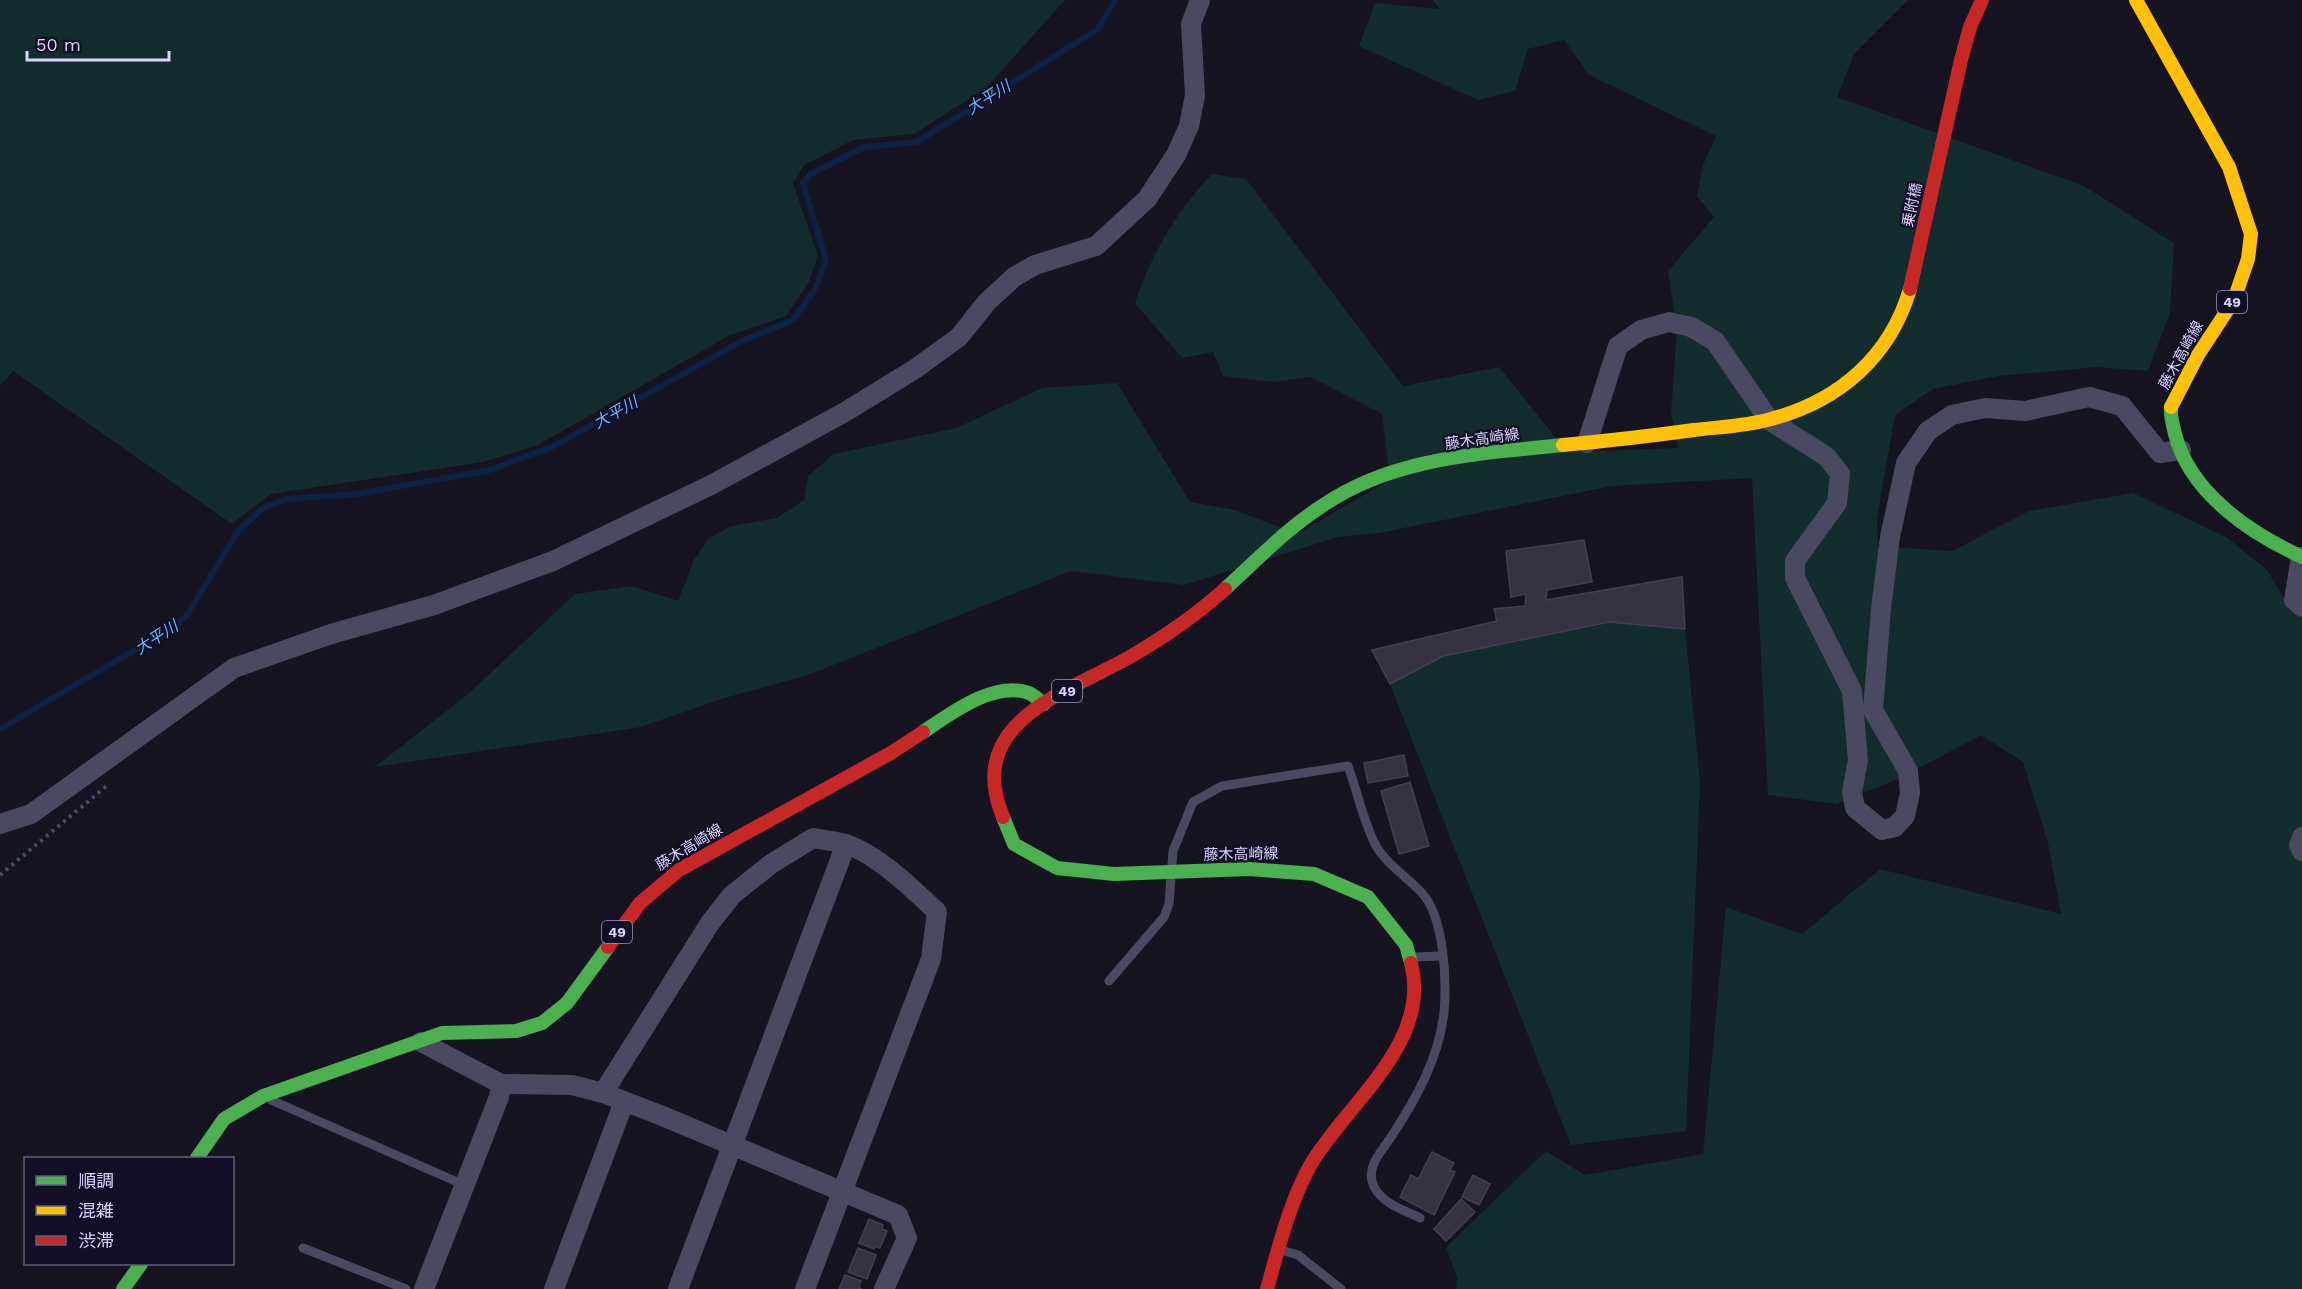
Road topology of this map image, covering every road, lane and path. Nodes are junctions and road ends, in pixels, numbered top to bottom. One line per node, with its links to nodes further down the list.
1 (1200, 0): 12 (street)
2 (1982, 0): 4 (main road, 乗附橋 / 49)
3 (2136, 0): 7 (main road, 藤木高崎線 / 49)
4 (1917, 264): 5 (main road, 藤木高崎線 / 49)
5 (1769, 420): 6 (main road, 藤木高崎線 / 49); 6 (street); 7 (street)
6 (1587, 443): 10 (main road, 藤木高崎線 / 49)
7 (2181, 450): 8 (main road, 藤木高崎線 / 49)
8 (2302, 557): 9 (street)
9 (2302, 607)
10 (1044, 704): 16 (main road, 藤木高崎線 / 49); 21 (main road, 藤木高崎線 / 49)
11 (114, 779): 17 (path)
12 (0, 824)
13 (2302, 837): 15 (street)
14 (846, 844): 23 (street); 26 (street); 29 (street)
15 (2302, 851)
16 (1172, 872): 18 (lane); 19 (main road, 藤木高崎線 / 49); 20 (lane)
17 (0, 875)
18 (1442, 956): 19 (lane); 30 (lane)
19 (1410, 957): 32 (main road, 藤木高崎線 / 49)
20 (1109, 981)
21 (421, 1042): 22 (street); 24 (main road, 藤木高崎線 / 49)
22 (501, 1084): 23 (street); 28 (street)
23 (603, 1093): 25 (street)
24 (263, 1096): 27 (main road, 藤木高崎線 / 49); 28 (lane)
25 (624, 1102): 26 (street); 37 (street)
26 (733, 1147): 29 (street); 38 (street)
27 (198, 1157)
28 (464, 1185): 36 (street)
29 (841, 1193): 39 (street); 40 (street)
30 (1420, 1218)
31 (303, 1248): 35 (lane)
32 (1279, 1249): 41 (main road, 藤木高崎線 / 49); 42 (lane)
33 (140, 1265): 34 (main road)
34 (123, 1289)
35 (406, 1289)
36 (424, 1289)
37 (554, 1289)
38 (678, 1289)
39 (805, 1289)
40 (884, 1289)
41 (1267, 1289)
42 (1341, 1289)

